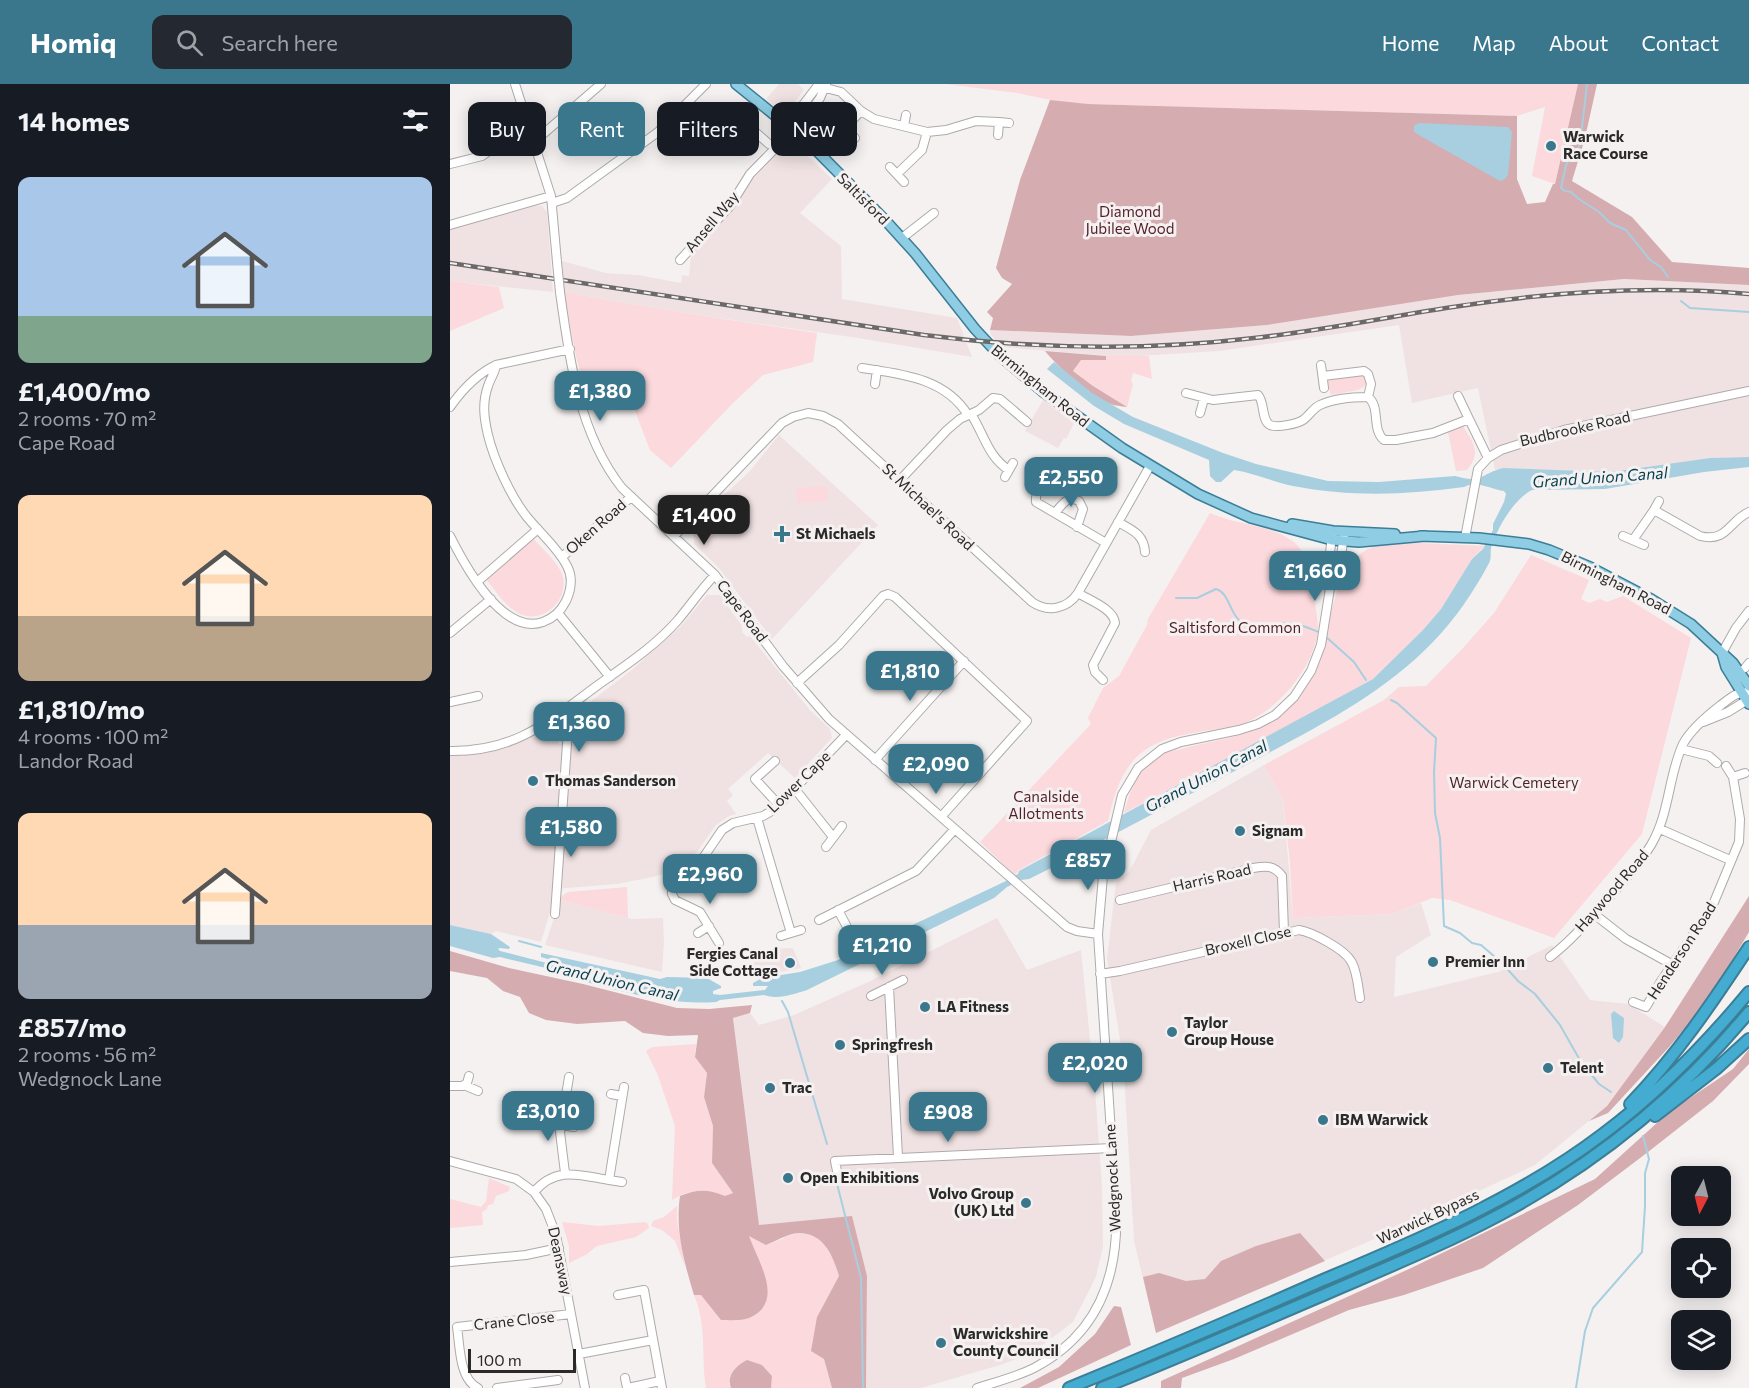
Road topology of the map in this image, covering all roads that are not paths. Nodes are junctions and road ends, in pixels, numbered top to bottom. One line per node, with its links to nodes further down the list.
1 (515, 84): 7 (street, Cape Road)
2 (601, 84): 17 (street)
3 (706, 84): 8 (street)
4 (736, 84): 11 (main road, Saltisford)
5 (807, 84): 6 (street)
6 (821, 87): 9 (street, Ansell Way); 10 (street)
7 (521, 102)
8 (688, 102)
9 (810, 102)
10 (861, 111): 12 (street); 16 (street)
11 (771, 113)
12 (857, 115)
13 (906, 116): 16 (street)
14 (999, 122): 15 (street); 18 (street); 21 (street)
15 (1009, 123)
16 (904, 126): 18 (street)
17 (546, 132)
18 (927, 132): 29 (street)
19 (657, 133): 31 (street)
20 (759, 135): 22 (street)
21 (998, 135)
22 (769, 144)
23 (771, 150): 35 (street, Ansell Way)
24 (482, 156): 27 (street)
25 (537, 156): 31 (street, Cape Road)
26 (821, 156): 34 (main road, Saltisford)
27 (450, 164)
28 (890, 167): 29 (street)
29 (897, 174): 30 (street)
30 (904, 182)
31 (551, 200): 33 (street); 37 (street, Cape Road, bridge)
32 (934, 213): 34 (street)
33 (450, 225)
34 (902, 238): 36 (main road, Saltisford)
35 (680, 260)
36 (975, 329): 56 (main road, Birmingham Road)
37 (570, 349): 38 (street); 60 (street, Cape Road)
38 (496, 365): 50 (street); 67 (street)
39 (1321, 365): 42 (street)
40 (862, 368): 41 (street)
41 (878, 370): 43 (street); 52 (street)
42 (1323, 376): 44 (street); 48 (street)
43 (875, 384)
44 (1324, 388)
45 (1749, 391): 55 (street, Budbrooke Road)
46 (1186, 393): 49 (street)
47 (1458, 396): 53 (street)
48 (1368, 397): 49 (street); 53 (street)
49 (1204, 399): 51 (street)
50 (450, 407)
51 (1200, 412)
52 (969, 414): 54 (street); 58 (street); 59 (street)
53 (1469, 419): 55 (street)
54 (1027, 422)
55 (1488, 458): 73 (street, Budbrooke Road)
56 (1150, 466): 65 (street, St Michael's Road); 70 (main road, Birmingham Road)
57 (1054, 469): 64 (street)
58 (1009, 470)
59 (900, 480): 69 (street, St Michael's Road); 82 (street, St Michael's Road)
60 (631, 497): 69 (street, Cape Road); 78 (street, Oken Road)
61 (1659, 501): 62 (street)
62 (1654, 510): 63 (street); 74 (street)
63 (1749, 512)
64 (1055, 513): 66 (street); 66 (street)
65 (1118, 522): 75 (street, St Michael's Road); 77 (street)
66 (1077, 527): 75 (street)
67 (538, 529): 78 (street); 80 (street)
68 (450, 536): 80 (street)
69 (674, 536): 79 (street, Cape Road)
70 (1332, 536): 71 (main road, Birmingham Road); 81 (street, Wedgnock Lane)
71 (1344, 536): 73 (main road, Birmingham Road); 81 (street, Wedgnock Lane)
72 (1623, 536): 74 (street)
73 (1465, 538): 87 (main road, Birmingham Road)
74 (1633, 540): 76 (street)
75 (1106, 543): 82 (street, St Michael's Road)
76 (1644, 545)
77 (1145, 552)
78 (562, 557): 85 (street)
79 (715, 575): 89 (street); 91 (street, Cape Road)
80 (477, 582): 83 (street)
81 (1331, 582): 126 (street, Wedgnock Lane)
82 (1078, 593): 90 (street)
83 (491, 599): 85 (street); 86 (street)
84 (1749, 611): 87 (street)
85 (558, 614): 89 (street)
86 (450, 633)
87 (1722, 653): 92 (main road, Birmingham Road)
88 (964, 661): 91 (street); 99 (street); 108 (street)
89 (610, 677): 95 (street)
90 (1103, 680)
91 (797, 682): 96 (street, Cape Road)
92 (1747, 695): 97 (street, Haywood Road)
93 (478, 696): 94 (street)
94 (450, 702)
95 (562, 714): 98 (street); 117 (street)
96 (846, 735): 99 (street, Cape Road); 105 (street, Lower Cape)
97 (1681, 748): 101 (street); 110 (street, Haywood Road)
98 (450, 751)
99 (875, 760): 108 (street, Cape Road)
100 (775, 761): 106 (street)
101 (1717, 763)
102 (1726, 766): 104 (street, Henderson Road)
103 (1745, 772): 104 (street)
104 (1733, 777): 114 (street, Henderson Road)
105 (795, 789): 106 (street, Lower Cape); 112 (street)
106 (779, 806): 107 (street, Lower Cape)
107 (758, 818): 121 (street); 125 (street, Lower Cape)
108 (941, 818): 111 (street, Cape Road)
109 (842, 826): 112 (street)
110 (1660, 829): 114 (street); 118 (street, Haywood Road)
111 (956, 830): 116 (street); 126 (street, Cape Road)
112 (833, 837): 113 (street)
113 (825, 847)
114 (1730, 860): 131 (street, Henderson Road)
115 (1120, 900): 123 (street, Harris Road)
116 (838, 910): 119 (street); 120 (street)
117 (555, 914)
118 (1594, 914): 130 (street, Haywood Road); 131 (street)
119 (819, 920)
120 (846, 925)
121 (709, 926): 124 (street); 128 (street)
122 (801, 930): 125 (street)
123 (1284, 932): 132 (street, Broxell Close); 137 (street, Broxell Close)
124 (698, 933)
125 (791, 933): 127 (street)
126 (1098, 934): 132 (street, Wedgnock Lane)
127 (781, 936)
128 (719, 943)
129 (1749, 947): 152 (highway)
130 (1550, 957)
131 (1672, 964): 138 (street, Henderson Road)
132 (1100, 974): 153 (street, Wedgnock Lane)
133 (903, 980): 134 (street)
134 (889, 987): 136 (street); 154 (street)
135 (1749, 992): 152 (highway, Warwick Bypass)
136 (871, 996)
137 (1360, 998)
138 (1633, 1002)
139 (1749, 1012): 151 (highway, Warwick Bypass)
140 (1749, 1039): 151 (highway)
141 (469, 1076): 143 (street)
142 (569, 1077): 149 (street)
143 (464, 1085): 144 (street); 146 (street)
144 (450, 1086)
145 (624, 1087): 148 (street)
146 (478, 1091)
147 (611, 1094): 148 (street)
148 (622, 1096): 158 (street)
149 (561, 1125): 150 (street); 157 (street)
150 (573, 1127)
151 (1624, 1134): 177 (highway, Warwick Bypass)
152 (1601, 1135): 176 (highway, Warwick Bypass)
153 (1112, 1148): 154 (street); 175 (street, Wedgnock Lane)
154 (898, 1157): 156 (street)
155 (450, 1161): 160 (street, Deansway)
156 (837, 1171)
157 (565, 1173): 158 (street); 160 (street)
158 (609, 1180): 159 (street)
159 (621, 1182)
160 (534, 1192): 161 (street, Deansway)
161 (559, 1248): 162 (street); 164 (street, Deansway)
162 (450, 1262)
163 (618, 1295): 166 (street)
164 (571, 1314): 165 (street, Crane Close); 167 (street, Deansway)
165 (454, 1327): 171 (street, Crane Close)
166 (653, 1340): 167 (street); 170 (street)
167 (579, 1354): 173 (street, Deansway)
168 (625, 1378): 174 (street)
169 (558, 1380): 172 (street)
170 (661, 1385): 174 (street)
171 (478, 1388)
172 (497, 1388)
173 (585, 1388)
174 (628, 1388)
175 (977, 1388)
176 (1069, 1388)
177 (1102, 1388)

